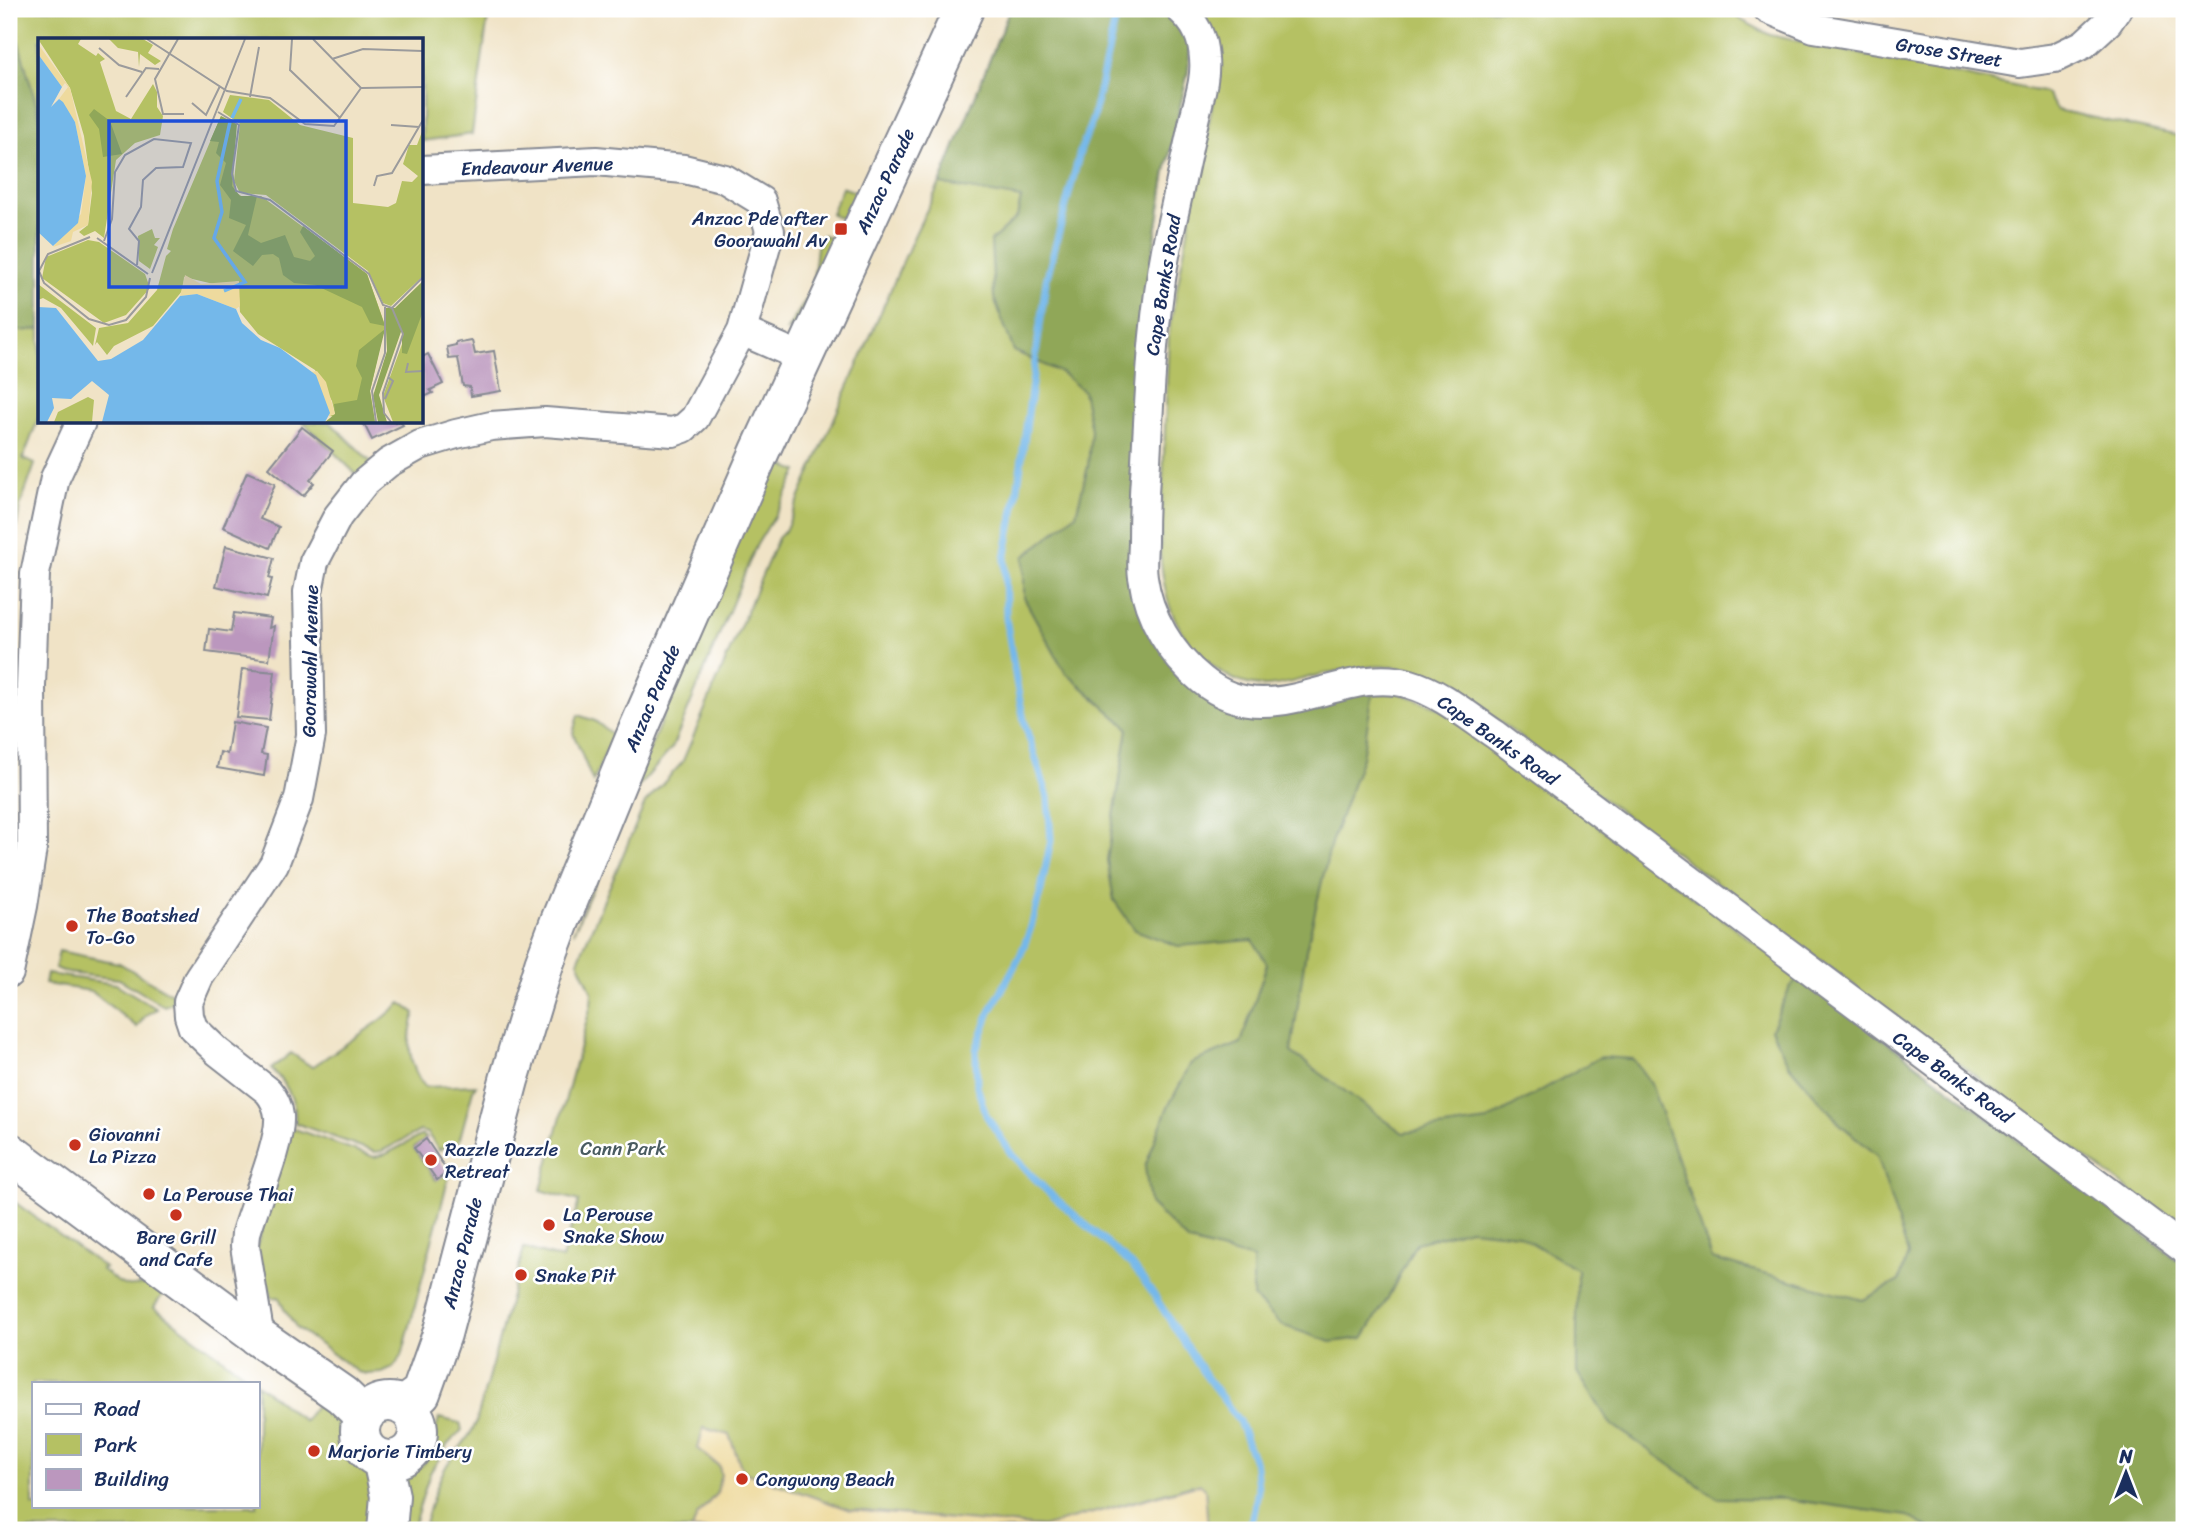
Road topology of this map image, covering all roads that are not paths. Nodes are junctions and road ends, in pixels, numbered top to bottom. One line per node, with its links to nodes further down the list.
1 (964, 9): 7 (main road, Anzac Parade)
2 (1180, 9): 11 (street, Cape Banks Road)
3 (1768, 9): 4 (street, Grose Street)
4 (2117, 9)
5 (424, 170): 6 (street, Endeavour Avenue)
6 (742, 331): 7 (street); 12 (street, Goorawahl Avenue)
7 (803, 358): 13 (main road, Anzac Parade)
8 (80, 424): 9 (street)
9 (9, 973)
10 (9, 1152): 12 (main road)
11 (2184, 1249)
12 (260, 1338): 14 (main road)
13 (403, 1406): 14 (main road); 15 (main road)
14 (364, 1416): 15 (main road)
15 (382, 1459): 16 (main road)
16 (387, 1530)

